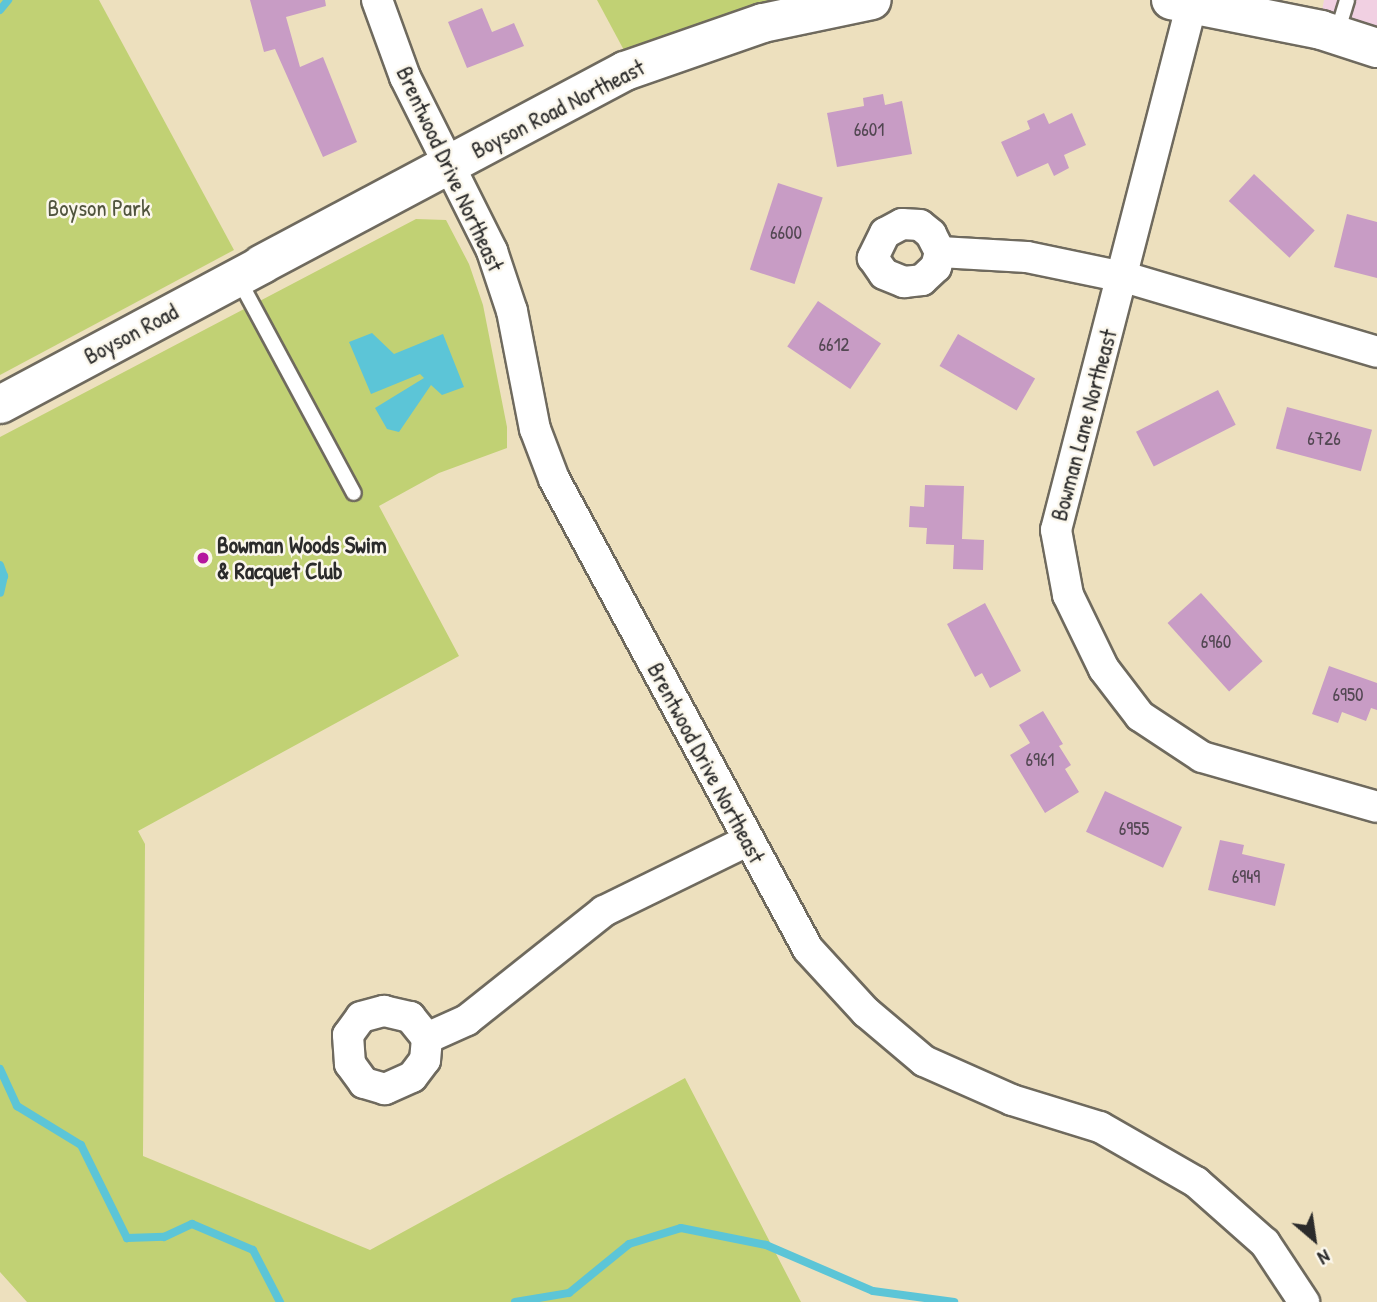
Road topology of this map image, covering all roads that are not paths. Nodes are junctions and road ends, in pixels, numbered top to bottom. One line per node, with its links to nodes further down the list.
1 (377, 0): 6 (street, Brentwood Drive Northeast)
2 (872, 0): 6 (main road, Boyson Road Northeast)
3 (1181, 1): 4 (main road); 9 (street, Bowman Lane Northeast)
4 (1342, 17): 5 (main road)
5 (1377, 48)
6 (449, 165): 8 (main road, Boyson Road Northeast); 14 (street, Brentwood Drive Northeast)
7 (940, 252): 9 (street)
8 (250, 271): 11 (street, Boyson Road); 12 (lane)
9 (1124, 277): 10 (street); 13 (street, Bowman Lane Northeast)
10 (1377, 352)
11 (0, 404)
12 (354, 493)
13 (1377, 807)
14 (747, 841): 15 (street); 16 (street, Brentwood Drive Northeast)
15 (427, 1038)
16 (1304, 1302)

